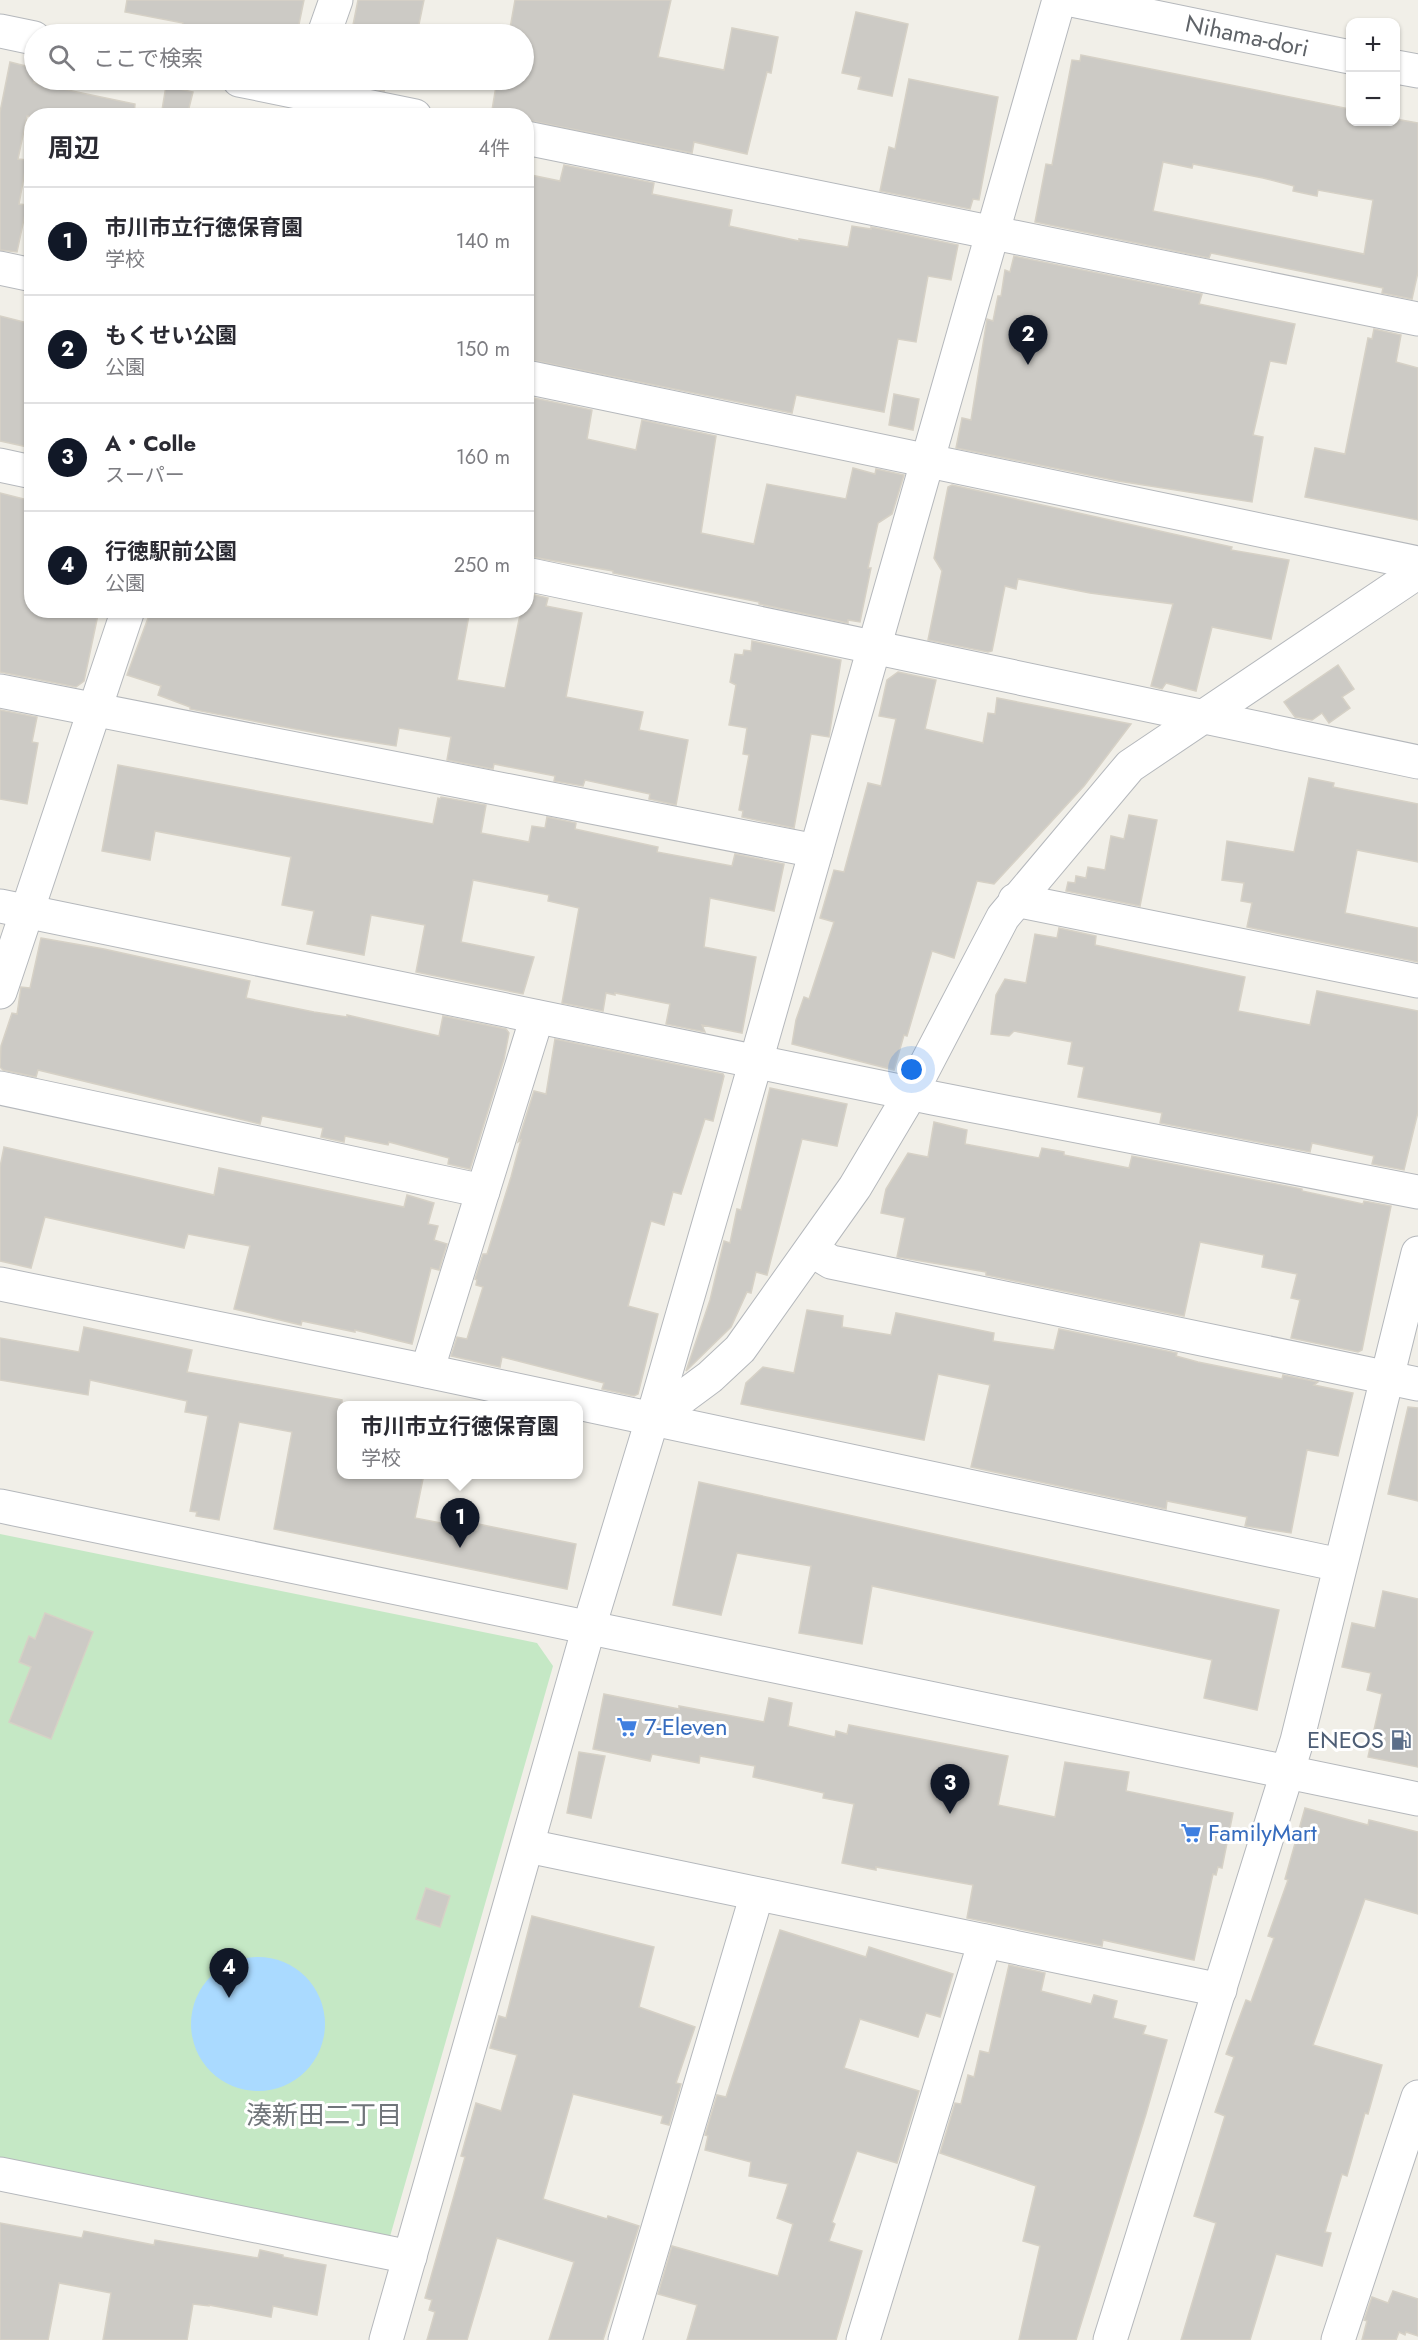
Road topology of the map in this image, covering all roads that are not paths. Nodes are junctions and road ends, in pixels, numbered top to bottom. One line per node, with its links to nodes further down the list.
1 (336, 0): 4 (street)
2 (1059, 0): 14 (street)
3 (1072, 0): 7 (street, Nihama-dori)
4 (328, 24)
5 (0, 31): 6 (street)
6 (24, 36)
7 (1346, 56)
8 (1400, 68): 9 (street)
9 (1418, 71)
10 (279, 90): 11 (street)
11 (303, 96): 12 (street)
12 (370, 108)
13 (534, 140): 14 (street)
14 (992, 234): 17 (street); 19 (street)
15 (0, 268): 16 (street)
16 (24, 272)
17 (1418, 319)
18 (534, 379): 19 (street)
19 (928, 459): 22 (street); 26 (street)
20 (0, 465): 21 (street)
21 (24, 470)
22 (1418, 562)
23 (1418, 572): 29 (street)
24 (534, 576): 26 (street)
25 (125, 618): 28 (street)
26 (874, 646): 29 (street); 31 (street)
27 (0, 691): 28 (street)
28 (95, 710): 31 (street); 33 (street)
29 (1203, 716): 30 (street); 32 (street)
30 (1418, 762)
31 (816, 852): 37 (street)
32 (1016, 900): 34 (street); 39 (street)
33 (14, 909): 35 (street); 36 (street)
34 (1418, 981)
35 (0, 992)
36 (537, 1017): 37 (street); 40 (street)
37 (756, 1061): 39 (street); 49 (street)
38 (0, 1088): 40 (street)
39 (911, 1093): 41 (street); 42 (street)
40 (483, 1191): 45 (street)
41 (1418, 1192)
42 (811, 1250): 46 (street); 49 (street)
43 (1418, 1253): 46 (street)
44 (0, 1284): 45 (street)
45 (427, 1371): 47 (street)
46 (1403, 1381): 51 (street)
47 (565, 1401)
48 (583, 1405): 49 (street)
49 (652, 1420): 51 (street); 52 (street)
50 (0, 1506): 52 (street)
51 (1340, 1566): 53 (street)
52 (590, 1627): 53 (street); 55 (street)
53 (1288, 1772): 54 (street); 58 (street)
54 (1418, 1798)
55 (528, 1846): 56 (street); 61 (street)
56 (757, 1894): 57 (street); 63 (street)
57 (985, 1941): 58 (street); 64 (street)
58 (1220, 1990): 65 (street)
59 (1418, 2097): 66 (street)
60 (0, 2174): 61 (street)
61 (410, 2257): 62 (street)
62 (386, 2340)
63 (625, 2340)
64 (863, 2340)
65 (1110, 2340)
66 (1338, 2340)

